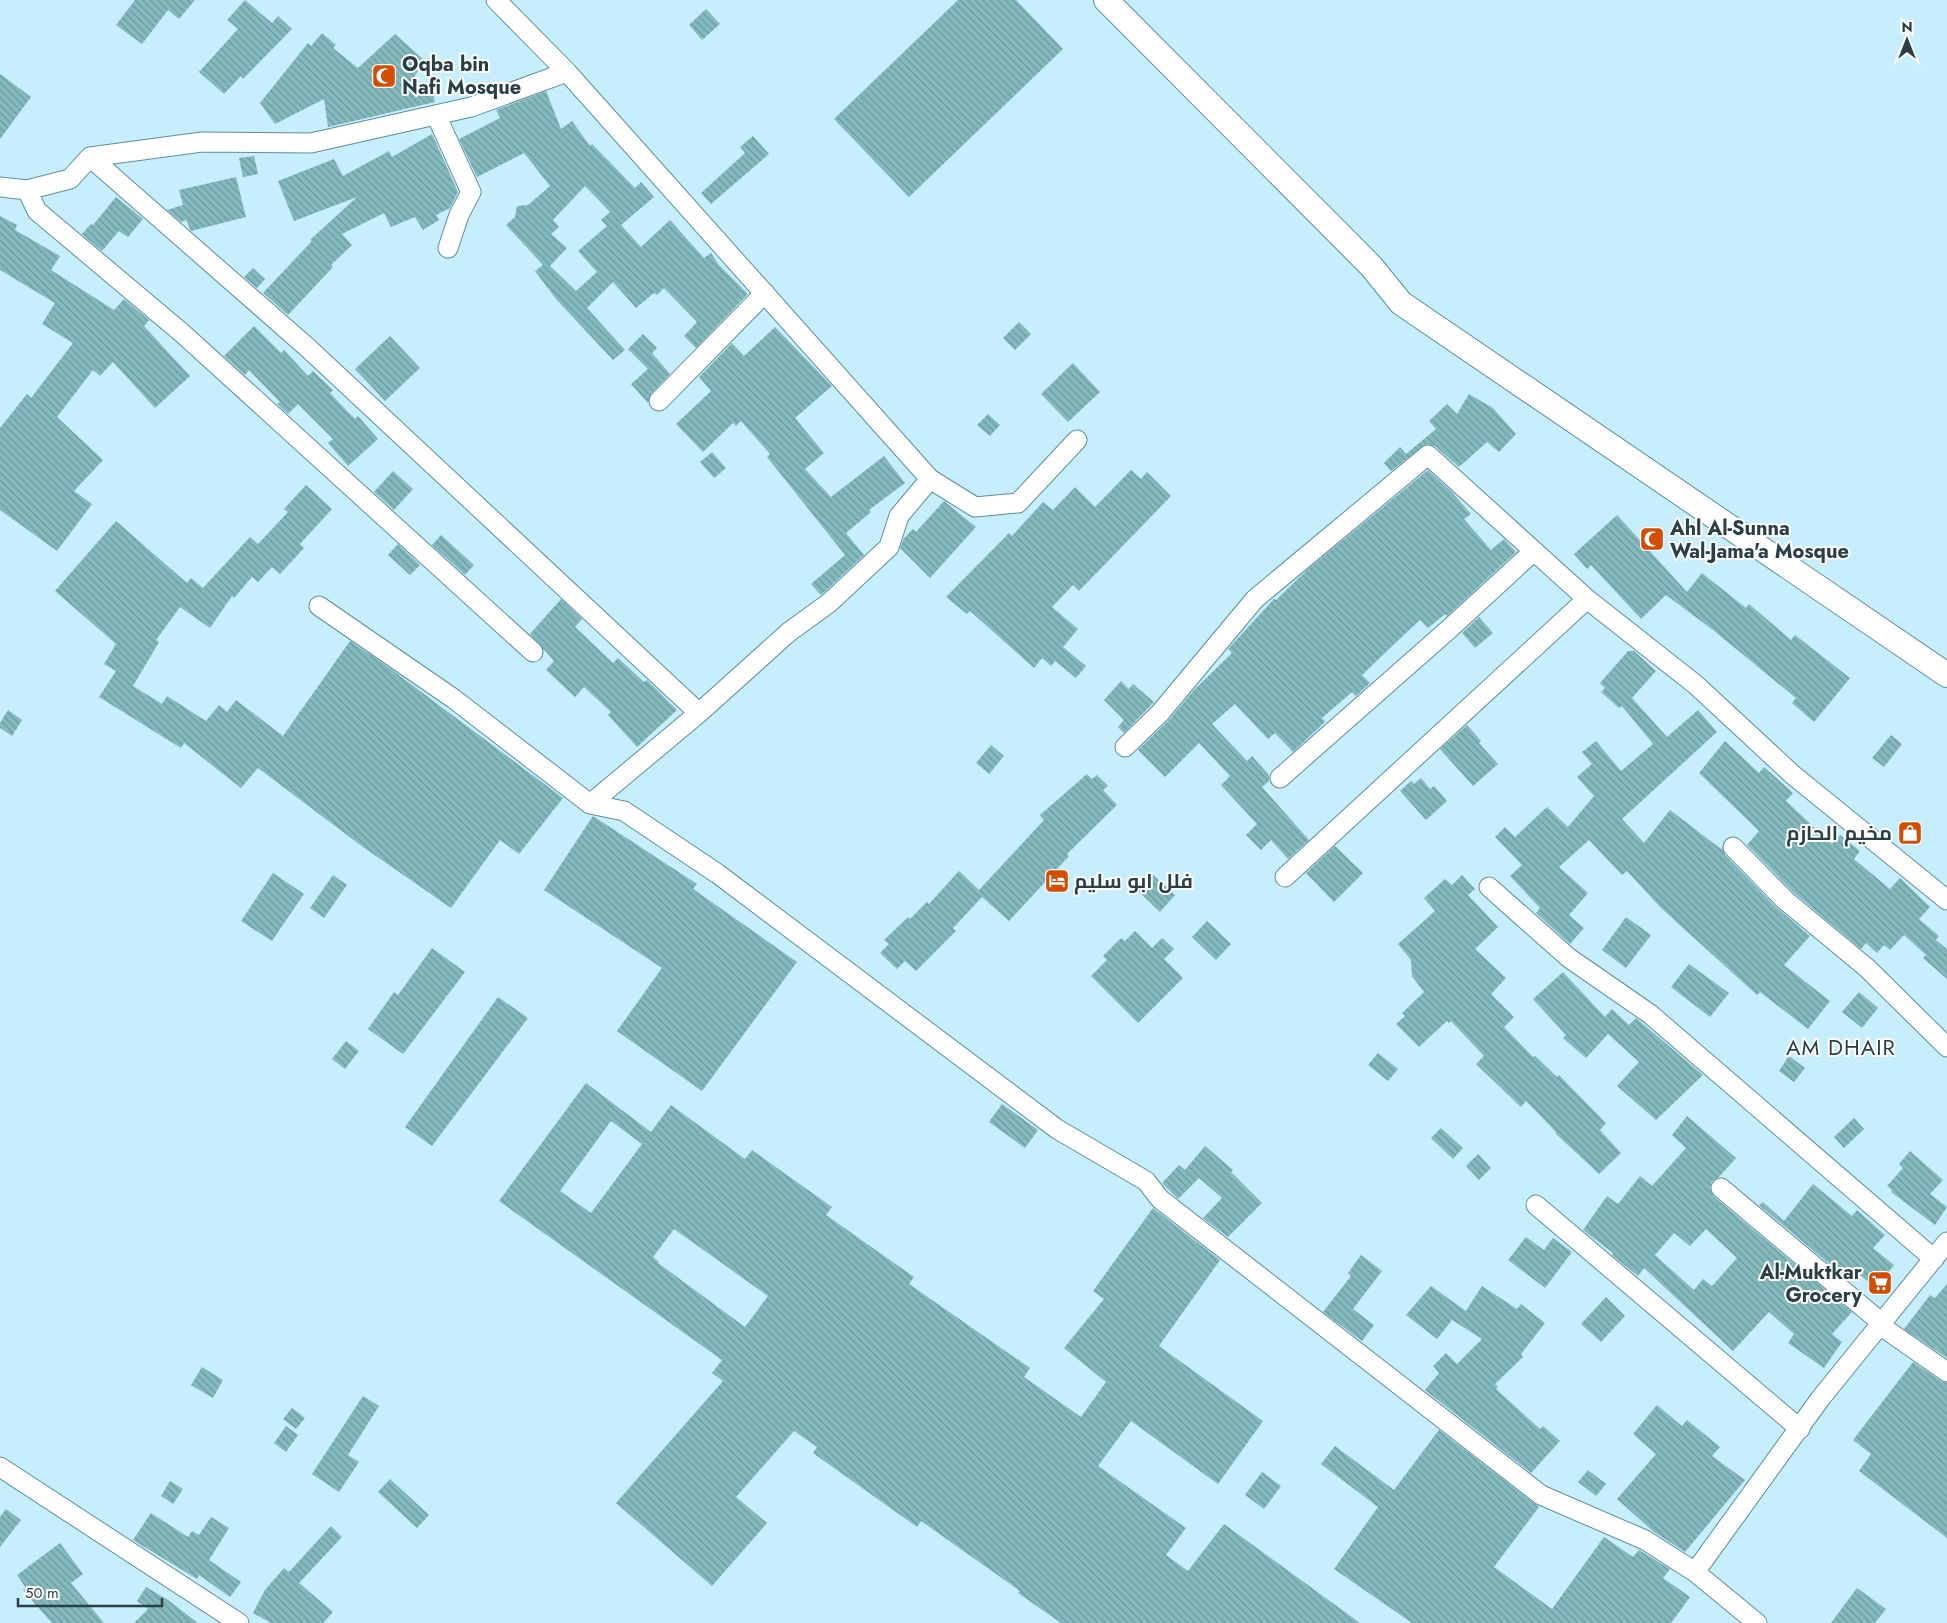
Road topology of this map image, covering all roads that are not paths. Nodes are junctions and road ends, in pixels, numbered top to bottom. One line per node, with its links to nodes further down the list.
1 (496, 0): 3 (street)
2 (1106, 0): 17 (street)
3 (567, 72): 4 (street); 9 (street)
4 (437, 117): 5 (street); 8 (street)
5 (90, 157): 7 (street); 18 (street)
6 (0, 187): 7 (street)
7 (26, 190): 16 (street)
8 (448, 248)
9 (765, 293): 10 (street); 12 (street)
10 (659, 400)
11 (1077, 440): 12 (street)
12 (930, 479): 18 (street)
13 (1534, 551): 14 (street); 19 (street); 20 (street)
14 (1587, 599): 23 (street); 25 (street)
15 (319, 606): 21 (street)
16 (533, 652)
17 (1947, 675)
18 (699, 713): 21 (street)
19 (1125, 747)
20 (1280, 778)
21 (590, 804): 35 (street)
22 (1733, 847): 26 (street)
23 (1285, 877)
24 (1489, 887): 30 (street)
25 (1947, 900)
26 (1947, 1047)
27 (1721, 1188): 31 (street)
28 (1536, 1205): 33 (street)
29 (1947, 1242): 30 (street)
30 (1934, 1259): 31 (street)
31 (1882, 1325): 32 (street); 33 (street)
32 (1947, 1372)
33 (1800, 1429): 35 (street)
34 (0, 1467): 36 (street)
35 (1695, 1572): 37 (street)
36 (239, 1623)
37 (1757, 1623)

